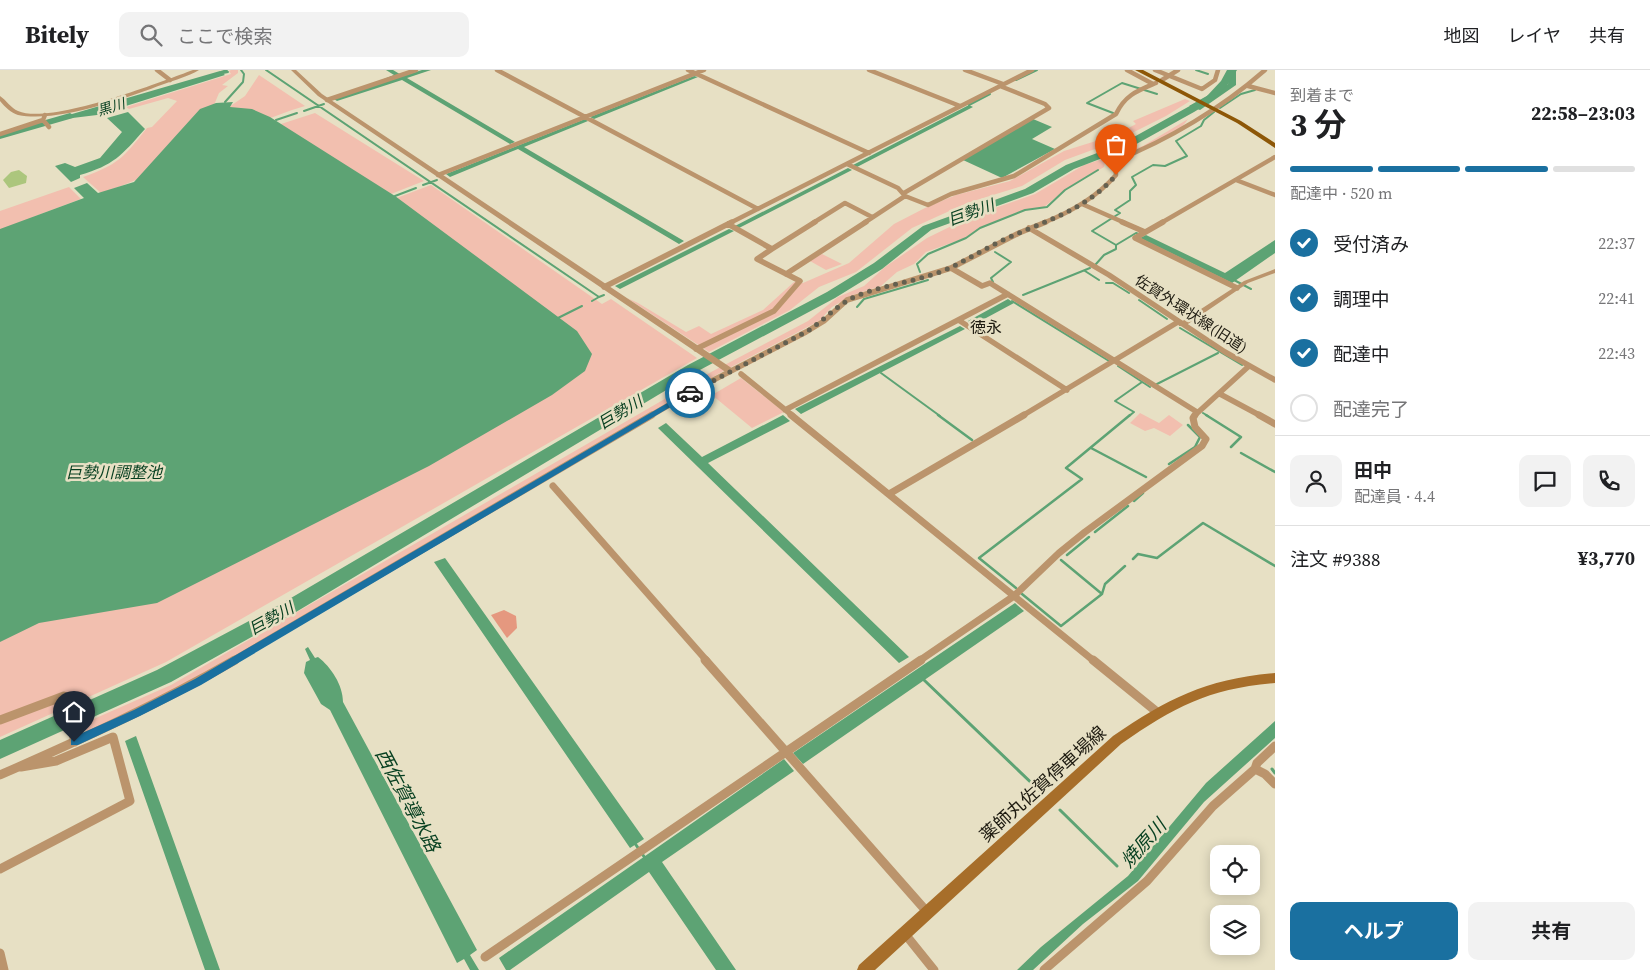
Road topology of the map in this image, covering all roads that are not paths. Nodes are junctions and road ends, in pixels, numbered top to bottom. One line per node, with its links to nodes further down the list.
1 (157, 70): 19 (street)
2 (197, 70): 19 (street)
3 (293, 70): 25 (street)
4 (416, 70): 25 (street)
5 (497, 70): 29 (street)
6 (688, 70): 17 (street)
7 (704, 70): 17 (street)
8 (869, 70): 26 (street)
9 (965, 70): 21 (street)
10 (1032, 70): 21 (street)
11 (1127, 70): 38 (street)
12 (1138, 70): 27 (main road)
13 (1155, 70): 18 (street)
14 (1178, 70): 18 (street)
15 (1218, 70): 18 (street)
16 (1265, 70): 22 (street)
17 (698, 75): 29 (street); 33 (street)
18 (1170, 76): 20 (street)
19 (170, 80): 28 (street)
20 (1162, 80)
21 (1001, 85): 26 (street); 38 (street)
22 (1248, 86): 23 (street); 27 (street)
23 (1275, 93)
24 (0, 98): 28 (street)
25 (327, 100): 36 (street)
26 (962, 105): 33 (street)
27 (1213, 108): 32 (main road); 40 (street)
28 (44, 118): 30 (street); 31 (street)
29 (588, 118): 36 (street); 41 (street)
30 (49, 127)
31 (0, 134)
32 (1275, 146)
33 (869, 153): 35 (street)
34 (1275, 158): 37 (street)
35 (851, 166): 38 (street); 41 (street)
36 (438, 175): 50 (street)
37 (1236, 180): 39 (street); 45 (street)
38 (905, 194): 42 (street)
39 (1275, 195)
40 (1082, 204): 44 (street); 45 (street)
41 (758, 209): 43 (street)
42 (872, 217): 46 (street); 49 (street)
43 (728, 224): 46 (street); 50 (street)
44 (1029, 228): 47 (street); 54 (street, 佐賀外環状線(旧道))
45 (1142, 234): 51 (street)
46 (772, 249): 49 (street)
47 (951, 268): 52 (street); 58 (street)
48 (1275, 271): 51 (street)
49 (786, 274): 55 (street)
50 (604, 287): 55 (street)
51 (1238, 288): 54 (street)
52 (1008, 294): 53 (street); 56 (street)
53 (964, 323): 61 (street); 63 (street)
54 (1180, 323): 56 (street); 57 (street, 佐賀外環状線(旧道))
55 (696, 348): 58 (street)
56 (1116, 361): 61 (street); 64 (street)
57 (1249, 366): 60 (street, 佐賀外環状線(旧道)); 62 (street)
58 (730, 371): 72 (street)
59 (741, 374): 63 (street)
60 (1275, 380)
61 (1067, 390): 67 (street)
62 (1220, 394): 64 (street); 65 (street)
63 (785, 410): 67 (street)
64 (1197, 412): 68 (street)
65 (1275, 424)
66 (553, 486): 74 (street)
67 (889, 494): 68 (street)
68 (1014, 596): 70 (street); 74 (street)
69 (1275, 678): 70 (main road, 薬師丸佐賀停車場線)
70 (1157, 712): 80 (main road, 薬師丸佐賀停車場線)
71 (0, 720): 72 (street)
72 (74, 742): 75 (street)
73 (1275, 746): 76 (street)
74 (790, 759): 80 (street); 83 (street)
75 (18, 767): 77 (street); 79 (street)
76 (1255, 769): 78 (street); 87 (street)
77 (0, 775)
78 (1275, 784)
79 (0, 869)
80 (928, 913): 81 (main road, 薬師丸佐賀停車場線)
81 (905, 934): 85 (main road, 薬師丸佐賀停車場線); 86 (street)
82 (0, 953): 84 (street)
83 (485, 957)
84 (4, 970)
85 (864, 970)
86 (934, 970)
87 (1044, 970)

